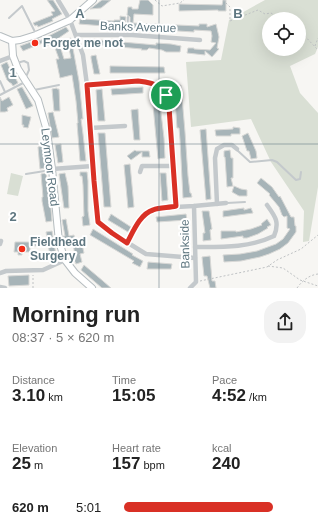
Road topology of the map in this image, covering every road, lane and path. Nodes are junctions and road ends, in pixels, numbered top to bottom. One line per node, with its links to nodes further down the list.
1 (58, 0): 9 (street)
2 (93, 0): 9 (street)
3 (155, 0): 4 (path)
4 (184, 0)
5 (223, 0): 6 (path)
6 (262, 12)
7 (128, 17): 12 (lane)
8 (9, 18): 10 (lane)
9 (70, 20): 10 (street); 11 (street)
10 (36, 35): 17 (street)
11 (76, 35): 12 (street, Banks Avenue); 26 (street)
12 (127, 35): 16 (street, Banks Avenue)
13 (0, 36): 17 (street)
14 (306, 37): 18 (path)
15 (318, 38): 18 (path)
16 (200, 40)
17 (12, 41): 20 (street, Leymoor Road)
18 (315, 47): 19 (path)
19 (318, 50)
20 (13, 56): 21 (street); 22 (street, Leymoor Road)
21 (0, 61)
22 (16, 63): 23 (street, Leymoor Road); 23 (lane)
23 (26, 80): 27 (street, Leymoor Road); 28 (lane)
24 (0, 81): 28 (lane)
25 (59, 85): 27 (lane)
26 (87, 85): 31 (street); 34 (street)
27 (32, 90): 35 (street, Leymoor Road)
28 (4, 92): 29 (lane)
29 (0, 94)
30 (125, 126): 31 (street)
31 (90, 128): 33 (street)
32 (237, 150): 37 (lane); 41 (street)
33 (93, 166): 35 (street); 46 (street)
34 (172, 166): 36 (street); 44 (street)
35 (52, 169): 38 (lane); 49 (street, Leymoor Road)
36 (140, 172)
37 (301, 172)
38 (26, 174)
39 (245, 202): 40 (lane)
40 (226, 203): 41 (street)
41 (217, 204): 43 (street)
42 (267, 205): 47 (street)
43 (194, 206): 44 (street); 47 (street, Bankside)
44 (179, 207): 46 (street)
45 (318, 235): 50 (path)
46 (127, 243): 48 (street)
47 (195, 247): 48 (street, Bankside)
48 (195, 258): 55 (street, Bankside)
49 (65, 260): 51 (street); 60 (street, Leymoor Road)
50 (267, 267): 54 (path); 55 (path)
51 (33, 271): 52 (street); 59 (path)
52 (0, 272)
53 (318, 274): 54 (path)
54 (303, 281): 56 (path); 62 (path)
55 (196, 282): 61 (street)
56 (318, 286)
57 (0, 287): 58 (street)
58 (5, 288)
59 (33, 288)
60 (92, 288)
61 (190, 288)
62 (297, 288)

